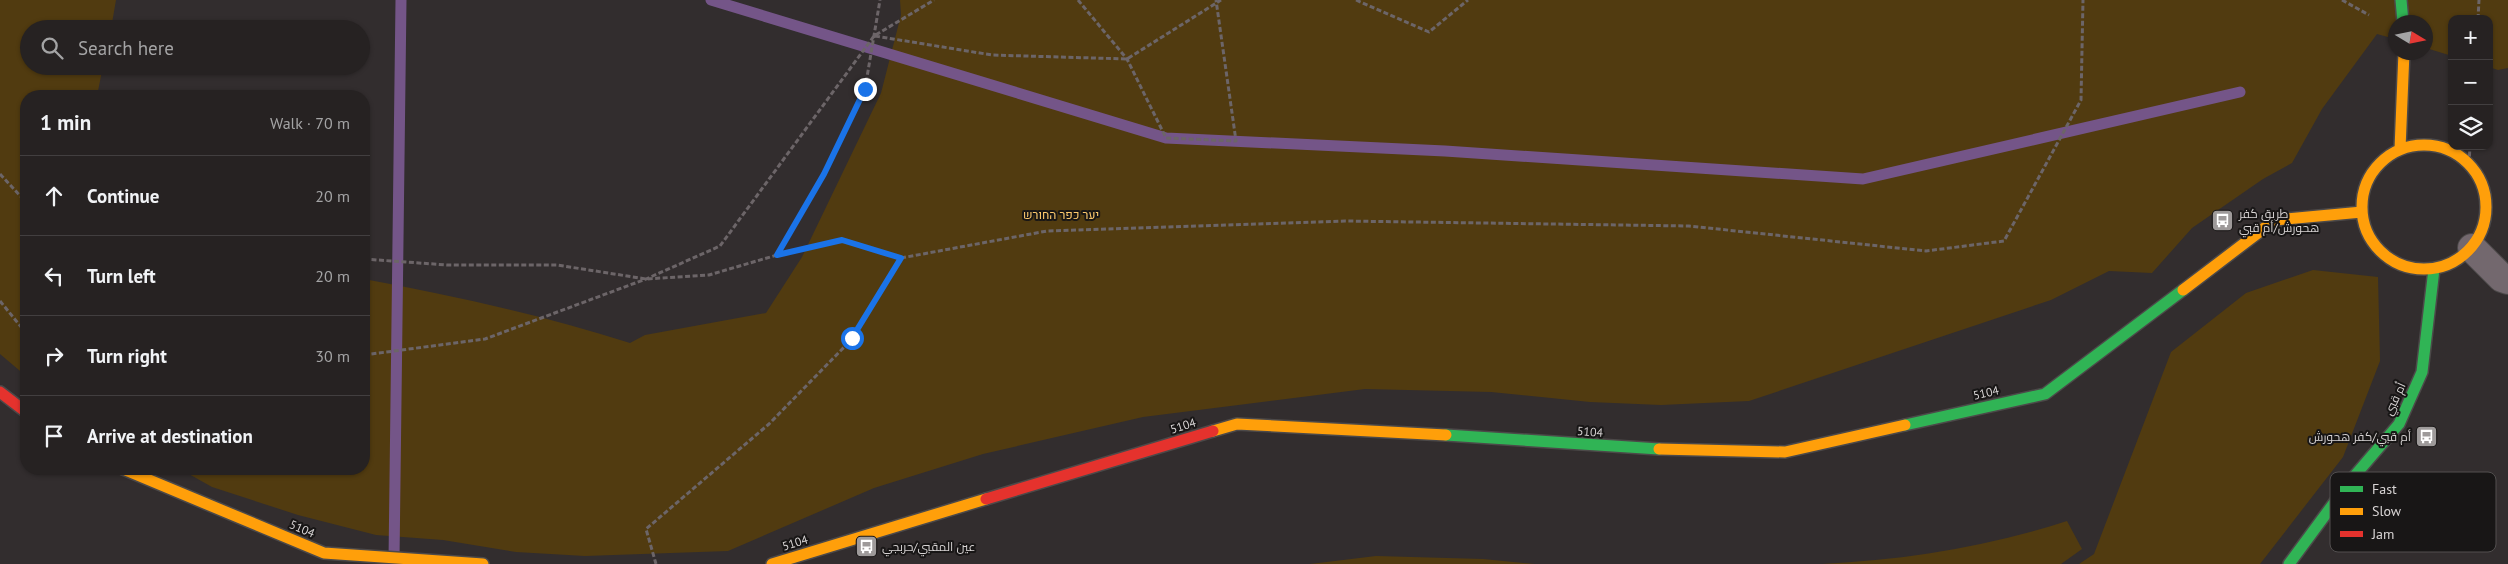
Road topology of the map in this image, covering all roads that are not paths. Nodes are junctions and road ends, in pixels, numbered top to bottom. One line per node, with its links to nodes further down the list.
1 (2401, 0): 2 (street)
2 (2402, 15)
3 (2404, 60): 4 (street)
4 (2400, 149): 5 (street); 6 (street)
5 (2362, 212): 7 (street); 15 (street, 5104)
6 (2472, 248): 7 (street); 8 (street)
7 (2434, 270): 11 (street, أم قبي)
8 (2508, 280)
9 (0, 392): 10 (street)
10 (20, 407)
11 (2358, 472)
12 (137, 475): 14 (street, 5104)
13 (2330, 508): 16 (street, أم قبي)
14 (483, 564)
15 (772, 564)
16 (2289, 564)

